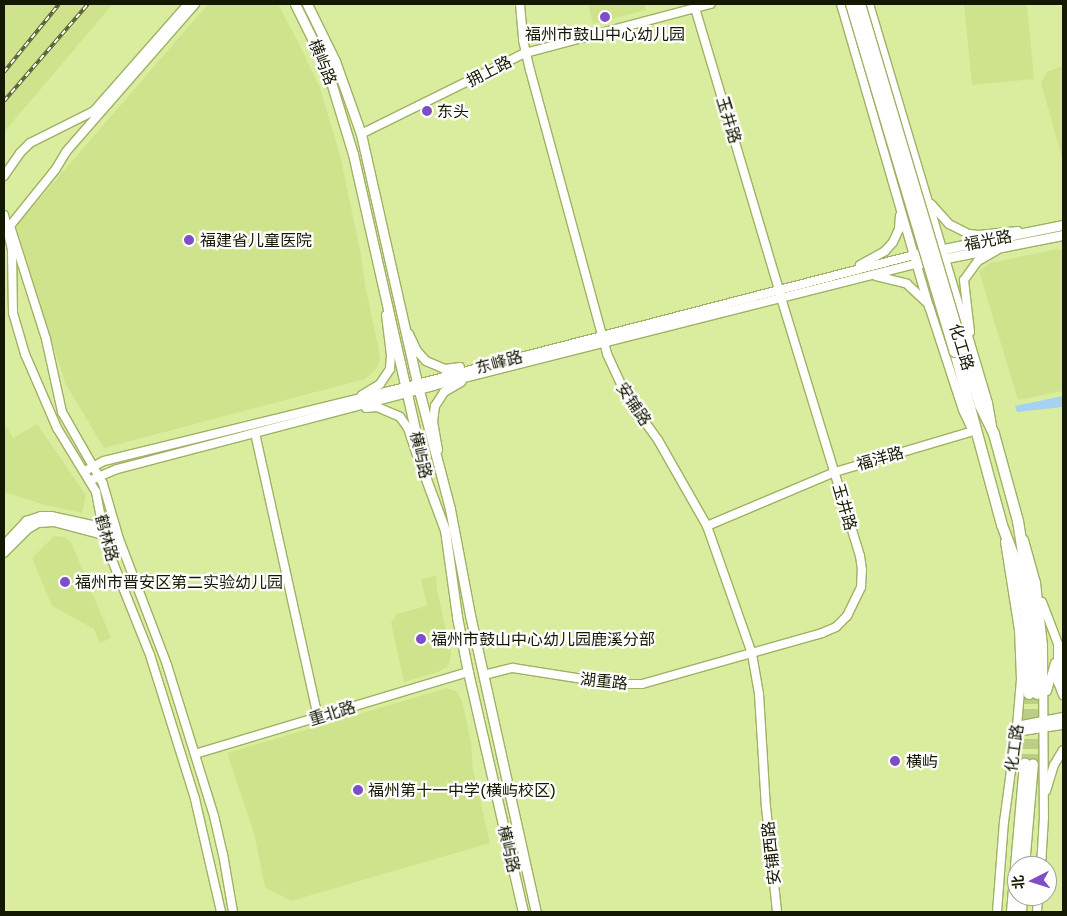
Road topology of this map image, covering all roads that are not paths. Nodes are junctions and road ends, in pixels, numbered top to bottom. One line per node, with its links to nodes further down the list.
1 (188, 4): 14 (main road)
2 (195, 4): 27 (main road, 鹤林路)
3 (295, 4): 31 (main road, 横屿路)
4 (308, 4): 13 (main road, 横屿路)
5 (520, 4): 12 (main road, 安铺路)
6 (711, 4): 11 (main road, 拥上路)
7 (841, 4): 15 (main road)
8 (850, 4): 35 (highway, 化工路, bridge)
9 (860, 4): 35 (highway, 化工路, bridge)
10 (869, 4): 16 (main road)
11 (695, 8): 12 (main road, 拥上路); 30 (main road, 玉井路)
12 (525, 53): 13 (main road, 拥上路); 34 (main road, 安铺路)
13 (361, 134): 33 (main road, 横屿路)
14 (4, 176)
15 (897, 194): 26 (main road); 28 (main road)
16 (928, 201): 19 (main road); 22 (main road)
17 (4, 215): 24 (main road, 鹤林路)
18 (1063, 226): 19 (main road, 福光路)
19 (1040, 230): 22 (main road, 福光路)
20 (1063, 236): 21 (main road, 福光路)
21 (1004, 247): 25 (main road, 福光路); 35 (main road)
22 (943, 248): 25 (main road); 26 (main road, 福光路)
23 (4, 254): 24 (main road)
24 (12, 258): 27 (main road); 45 (main road, 鹤林路)
25 (946, 258): 26 (main road, 福光路); 35 (main road)
26 (915, 260): 28 (main road, 东峰路); 29 (main road, 东峰路); 32 (main road)
27 (21, 261): 44 (main road, 鹤林路)
28 (844, 273): 30 (main road, 东峰路)
29 (872, 275): 30 (main road, 东峰路); 32 (main road)
30 (780, 294): 34 (main road, 东峰路); 46 (main road, 玉井路)
31 (385, 296): 39 (main road, 横屿路); 40 (main road)
32 (929, 306): 43 (main road)
33 (402, 320): 36 (main road); 38 (main road, 横屿路)
34 (602, 339): 36 (main road, 东峰路); 37 (main road, 东峰路); 55 (main road, 安铺路)
35 (963, 348): 43 (highway, 化工路); 51 (highway, 化工路)
36 (501, 362): 38 (main road, 东峰路)
37 (483, 373): 38 (main road, 东峰路); 47 (main road)
38 (418, 386): 39 (main road, 东峰路); 47 (main road, 横屿路)
39 (406, 390): 40 (main road, 东峰路); 41 (main road, 东峰路); 49 (main road, 横屿路)
40 (355, 400): 44 (main road, 东峰路)
41 (313, 418): 42 (main road, 东峰路); 49 (main road)
42 (255, 433): 48 (main road, 东峰路); 66 (main road)
43 (975, 435): 46 (main road, 福洋路); 52 (highway, 化工路)
44 (94, 466): 45 (main road, 东峰路); 48 (main road, 鹤林路)
45 (84, 471): 50 (main road, 鹤林路)
46 (835, 472): 55 (main road, 福洋路); 60 (main road, 玉井路)
47 (441, 474): 63 (main road, 横屿路)
48 (99, 475): 50 (main road, 东峰路); 54 (main road, 鹤林路)
49 (426, 479): 62 (main road, 横屿路)
50 (91, 480): 53 (main road, 鹤林路)
51 (1018, 521): 59 (main road); 65 (highway, 化工路)
52 (1002, 525): 65 (highway, 化工路); 70 (main road, 化工路)
53 (101, 526): 54 (main road); 56 (main road, 鹤林路); 57 (main road)
54 (115, 526): 56 (main road); 72 (main road, 鹤林路)
55 (707, 526): 60 (main road, 安铺路)
56 (103, 535): 58 (main road); 78 (main road, 鹤林路)
57 (4, 545)
58 (4, 553)
59 (1036, 583): 61 (main road); 65 (main road)
60 (752, 654): 63 (main road, 湖重路); 73 (main road, 安铺路)
61 (1057, 658): 64 (main road); 65 (main road)
62 (468, 672): 66 (main road, 重北路); 80 (main road, 横屿路)
63 (484, 675): 81 (main road, 横屿路)
64 (1063, 695)
65 (1037, 696): 68 (main road)
66 (318, 717): 72 (main road, 重北路)
67 (1063, 717): 68 (main road)
68 (1044, 724): 69 (main road); 70 (main road); 74 (main road)
69 (1063, 725)
70 (1017, 729): 83 (main road, 化工路)
71 (1063, 750): 74 (main road)
72 (195, 754): 79 (main road, 鹤林路)
73 (765, 794): 82 (main road, 安铺西路)
74 (1044, 800): 77 (main road)
75 (1018, 856): 76 (highway, 化工路)
76 (1024, 856)
77 (1041, 856)
78 (221, 912)
79 (233, 912)
80 (523, 912)
81 (536, 912)
82 (777, 912)
83 (997, 912)

